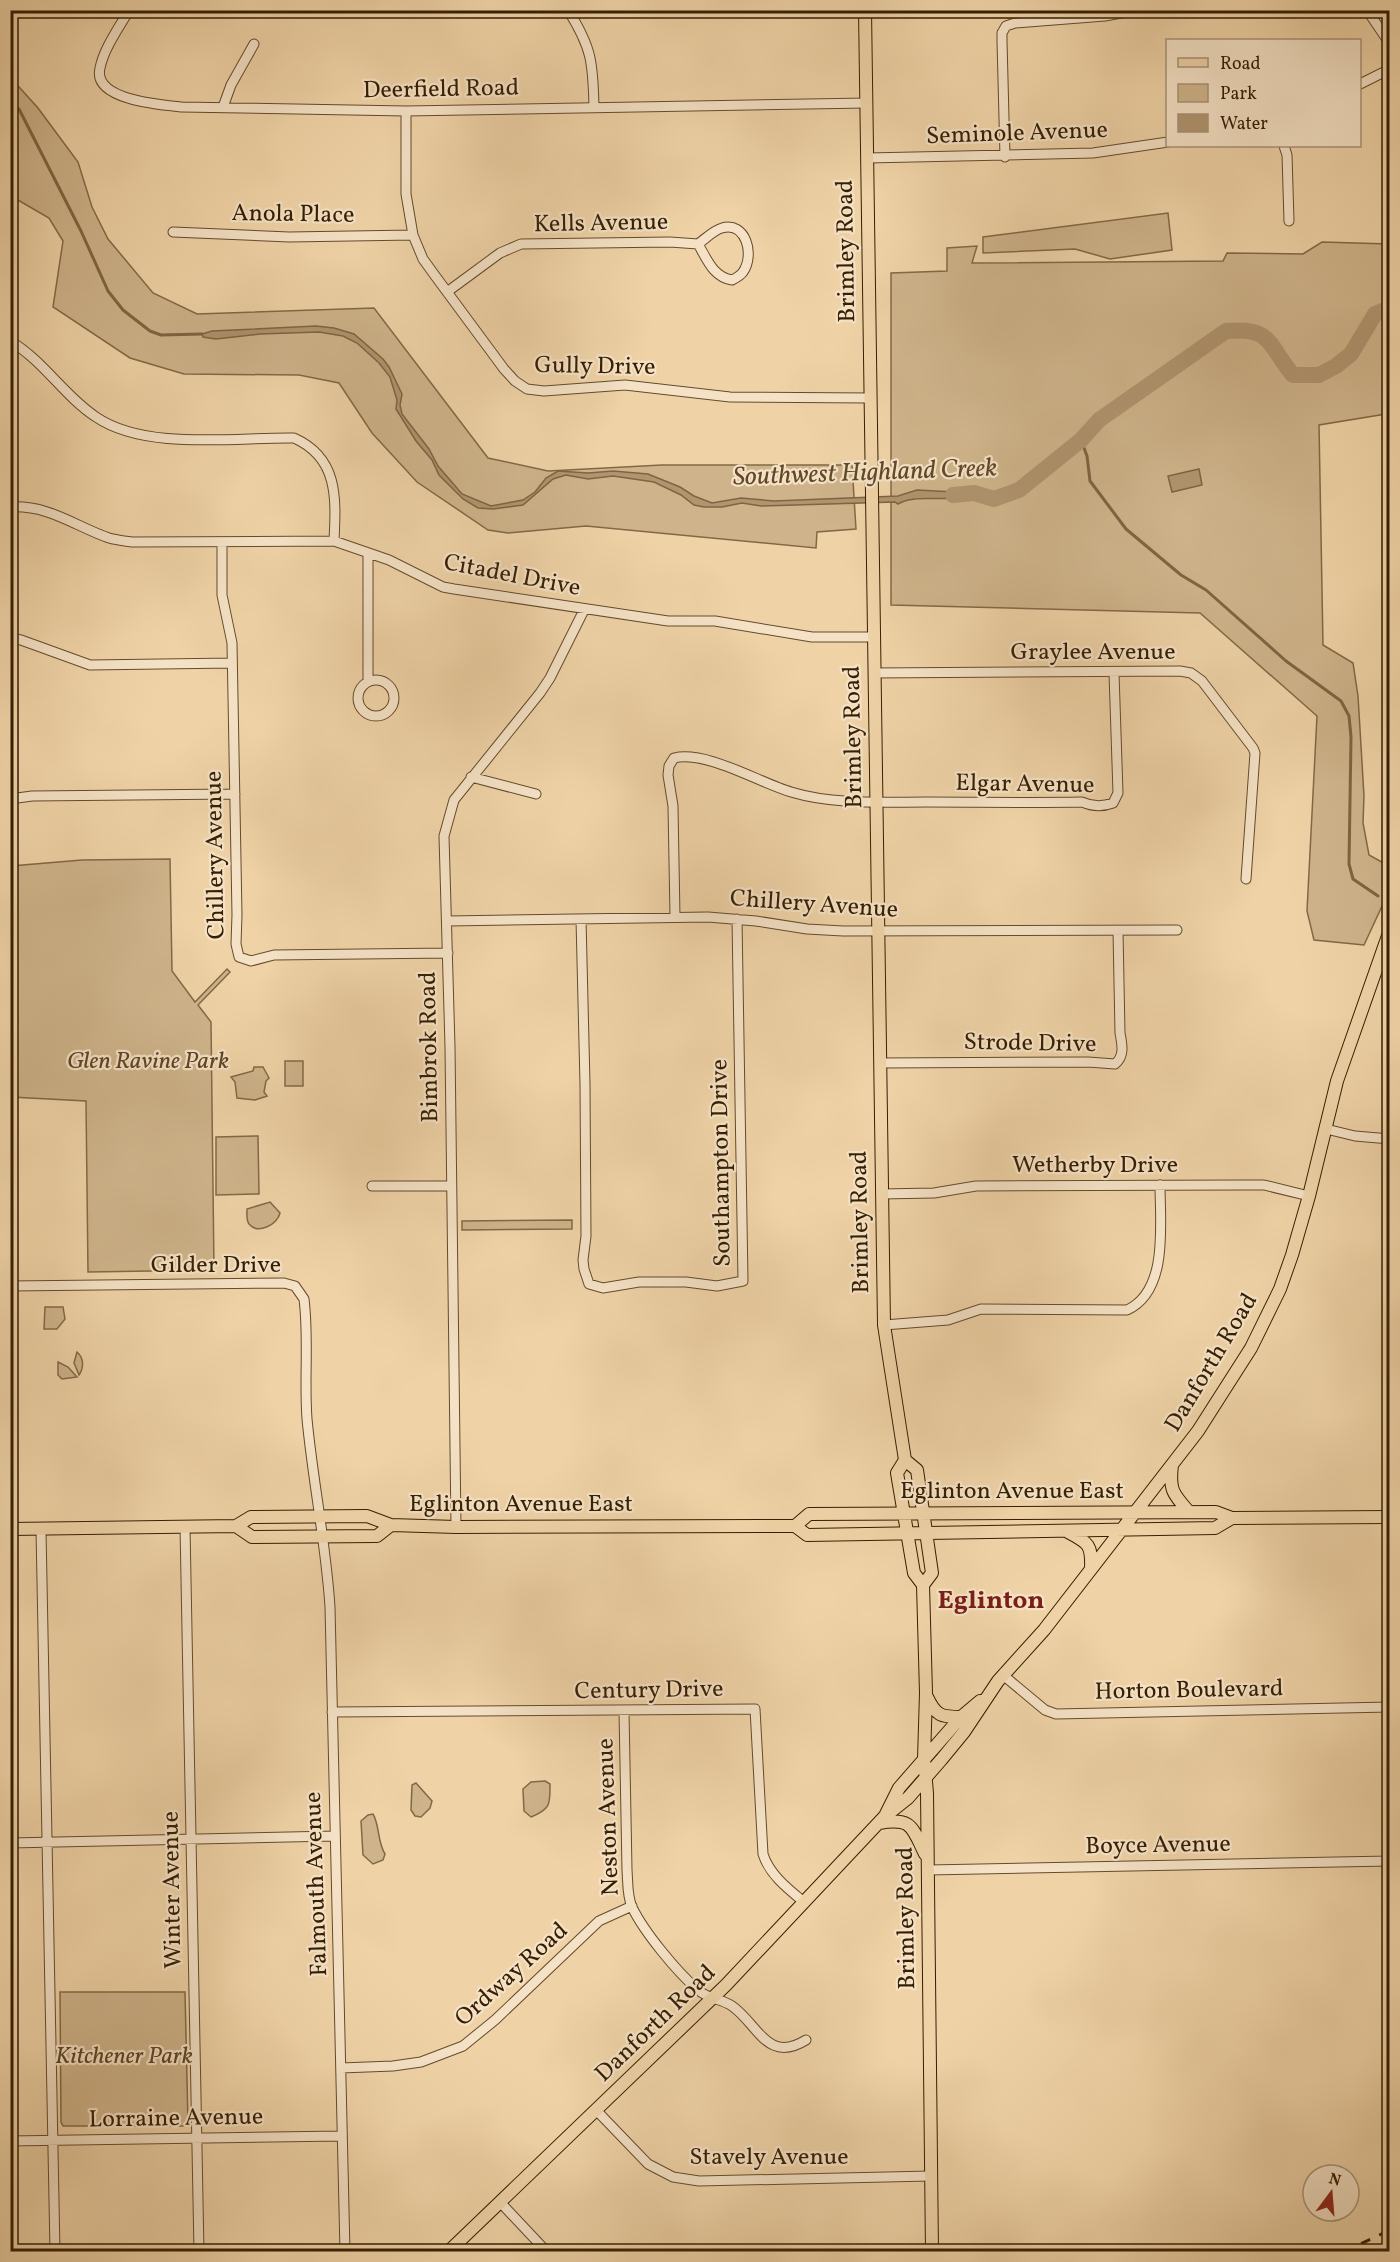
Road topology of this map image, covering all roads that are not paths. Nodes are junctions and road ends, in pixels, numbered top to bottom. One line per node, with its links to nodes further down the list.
1 (129, 10): 11 (street, Deerfield Road)
2 (568, 10): 12 (street)
3 (866, 10): 10 (main road, Brimley Road)
4 (1137, 10): 16 (street)
5 (1367, 10): 7 (street)
6 (254, 44): 11 (street)
7 (1389, 44)
8 (1389, 69): 9 (street)
9 (1361, 83)
10 (867, 103): 12 (street, Deerfield Road); 17 (main road, Brimley Road)
11 (223, 107): 13 (street, Deerfield Road)
12 (594, 107): 13 (street, Deerfield Road)
13 (406, 111): 20 (street, Gully Drive)
14 (1166, 142): 16 (street, Seminole Avenue)
15 (1284, 147): 18 (street)
16 (1005, 157): 17 (street, Seminole Avenue)
17 (867, 158): 24 (main road, Brimley Road)
18 (1289, 221)
19 (172, 232): 20 (street, Anola Place)
20 (413, 235): 22 (street, Gully Drive)
21 (698, 244): 21 (street, Kells Avenue); 22 (street, Kells Avenue)
22 (447, 291): 24 (street, Gully Drive)
23 (10, 341): 26 (street)
24 (870, 398): 30 (main road, Brimley Road)
25 (10, 507): 27 (street, Citadel Drive)
26 (334, 541): 27 (street, Citadel Drive); 28 (street, Citadel Drive)
27 (222, 542): 32 (street, Chillery Avenue)
28 (368, 553): 29 (street, Citadel Drive); 35 (street)
29 (584, 610): 30 (street, Citadel Drive); 36 (street, Bimbrok Road)
30 (874, 637): 33 (main road, Brimley Road)
31 (10, 638): 32 (street)
32 (232, 663): 37 (street, Chillery Avenue)
33 (874, 673): 34 (street, Graylee Avenue); 40 (main road, Brimley Road)
34 (1114, 673): 40 (street, Elgar Avenue); 41 (street, Graylee Avenue)
35 (369, 681)
36 (471, 777): 38 (street); 45 (street, Bimbrok Road)
37 (235, 794): 39 (street); 50 (street, Chillery Avenue)
38 (536, 794)
39 (10, 799)
40 (876, 802): 42 (street); 48 (main road, Brimley Road)
41 (1246, 879)
42 (675, 917): 43 (street, Chillery Avenue); 44 (street, Chillery Avenue)
43 (581, 919): 44 (street, Southampton Drive); 45 (street, Chillery Avenue)
44 (737, 919): 48 (street, Chillery Avenue)
45 (447, 921): 50 (street, Bimbrok Road)
46 (1177, 930): 49 (street, Chillery Avenue)
47 (1389, 930): 52 (main road, Danforth Road)
48 (878, 931): 49 (street, Chillery Avenue); 51 (main road, Brimley Road)
49 (1118, 931): 51 (street, Strode Drive)
50 (448, 953): 56 (street, Bimbrok Road)
51 (880, 1063): 57 (main road, Brimley Road)
52 (1326, 1129): 53 (street); 58 (main road, Danforth Road)
53 (1389, 1139)
54 (1160, 1185): 57 (street, Wetherby Drive); 58 (street, Wetherby Drive); 60 (street)
55 (372, 1186): 56 (street)
56 (451, 1186): 74 (street, Bimbrok Road)
57 (881, 1194): 60 (main road, Brimley Road)
58 (1309, 1196): 62 (main road, Danforth Road)
59 (10, 1286): 67 (street, Gilder Drive)
60 (884, 1325): 61 (main road, Brimley Road)
61 (905, 1460): 65 (main road, Brimley Road); 66 (main road, Brimley Road)
62 (1172, 1464): 63 (main road, Danforth Road); 64 (main road)
63 (1136, 1512): 64 (main road, Eglinton Avenue East); 66 (main road, Eglinton Avenue East); 78 (main road, Danforth Road)
64 (1189, 1512): 69 (main road, Eglinton Avenue East)
65 (904, 1514): 66 (main road, Eglinton Avenue East); 72 (main road, Eglinton Avenue East); 79 (main road, Brimley Road)
66 (924, 1514): 80 (main road, Brimley Road)
67 (319, 1516): 70 (main road, Eglinton Avenue East); 71 (main road, Eglinton Avenue East); 81 (street, Falmouth Avenue)
68 (1389, 1517): 69 (main road, Eglinton Avenue East)
69 (1232, 1518): 78 (main road, Eglinton Avenue East)
70 (391, 1525): 74 (main road, Eglinton Avenue East); 81 (main road, Eglinton Avenue East)
71 (236, 1526): 73 (main road, Eglinton Avenue East); 81 (main road, Eglinton Avenue East)
72 (795, 1526): 74 (main road, Eglinton Avenue East); 79 (main road, Eglinton Avenue East)
73 (184, 1527): 76 (main road, Eglinton Avenue East); 95 (street, Winter Avenue)
74 (456, 1527)
75 (10, 1529): 76 (main road, Eglinton Avenue East)
76 (41, 1530): 96 (street)
77 (1065, 1530): 78 (main road, Eglinton Avenue East); 80 (main road, Eglinton Avenue East); 82 (main road)
78 (1123, 1530): 82 (main road, Danforth Road)
79 (907, 1533): 80 (main road, Eglinton Avenue East); 83 (main road, Brimley Road)
80 (926, 1533): 83 (main road, Brimley Road)
81 (322, 1536): 89 (street, Falmouth Avenue)
82 (1091, 1569): 84 (main road, Danforth Road)
83 (923, 1585): 85 (main road, Brimley Road)
84 (1003, 1675): 86 (main road, Danforth Road); 87 (street, Horton Boulevard)
85 (926, 1693): 90 (main road); 91 (main road, Brimley Road)
86 (988, 1695): 90 (main road, Danforth Road); 92 (main road, Danforth Road)
87 (1389, 1707)
88 (624, 1711): 89 (street, Century Drive); 100 (street, Century Drive); 101 (street, Neston Avenue)
89 (332, 1712): 94 (street, Falmouth Avenue)
90 (961, 1717): 91 (main road, Danforth Road)
91 (924, 1759): 92 (main road, Brimley Road); 93 (main road, Danforth Road)
92 (925, 1777): 93 (main road, Danforth Road); 99 (main road, Brimley Road)
93 (882, 1820): 99 (main road); 100 (main road, Danforth Road)
94 (334, 1836): 95 (street); 104 (street, Falmouth Avenue)
95 (190, 1838): 96 (street); 107 (street, Winter Avenue)
96 (46, 1842): 97 (street); 108 (street)
97 (10, 1843)
98 (1389, 1861): 99 (street, Boyce Avenue)
99 (928, 1864): 110 (main road, Brimley Road)
100 (804, 1902): 102 (main road, Danforth Road)
101 (632, 1906): 102 (street, Neston Avenue); 104 (street, Ordway Road)
102 (712, 1998): 103 (street, Neston Avenue); 105 (main road, Danforth Road)
103 (806, 2040)
104 (341, 2068): 106 (street, Falmouth Avenue)
105 (597, 2110): 110 (street, Stavely Avenue); 111 (main road, Danforth Road)
106 (342, 2136): 107 (street, Lorraine Avenue); 114 (street, Falmouth Avenue)
107 (197, 2139): 108 (street, Lorraine Avenue); 113 (street, Winter Avenue)
108 (53, 2140): 109 (street, Lorraine Avenue); 112 (street)
109 (10, 2141)
110 (931, 2176): 117 (main road, Brimley Road)
111 (500, 2202): 115 (main road, Danforth Road); 116 (street)
112 (55, 2252)
113 (200, 2252)
114 (345, 2252)
115 (448, 2252)
116 (547, 2252)
117 (932, 2252)

